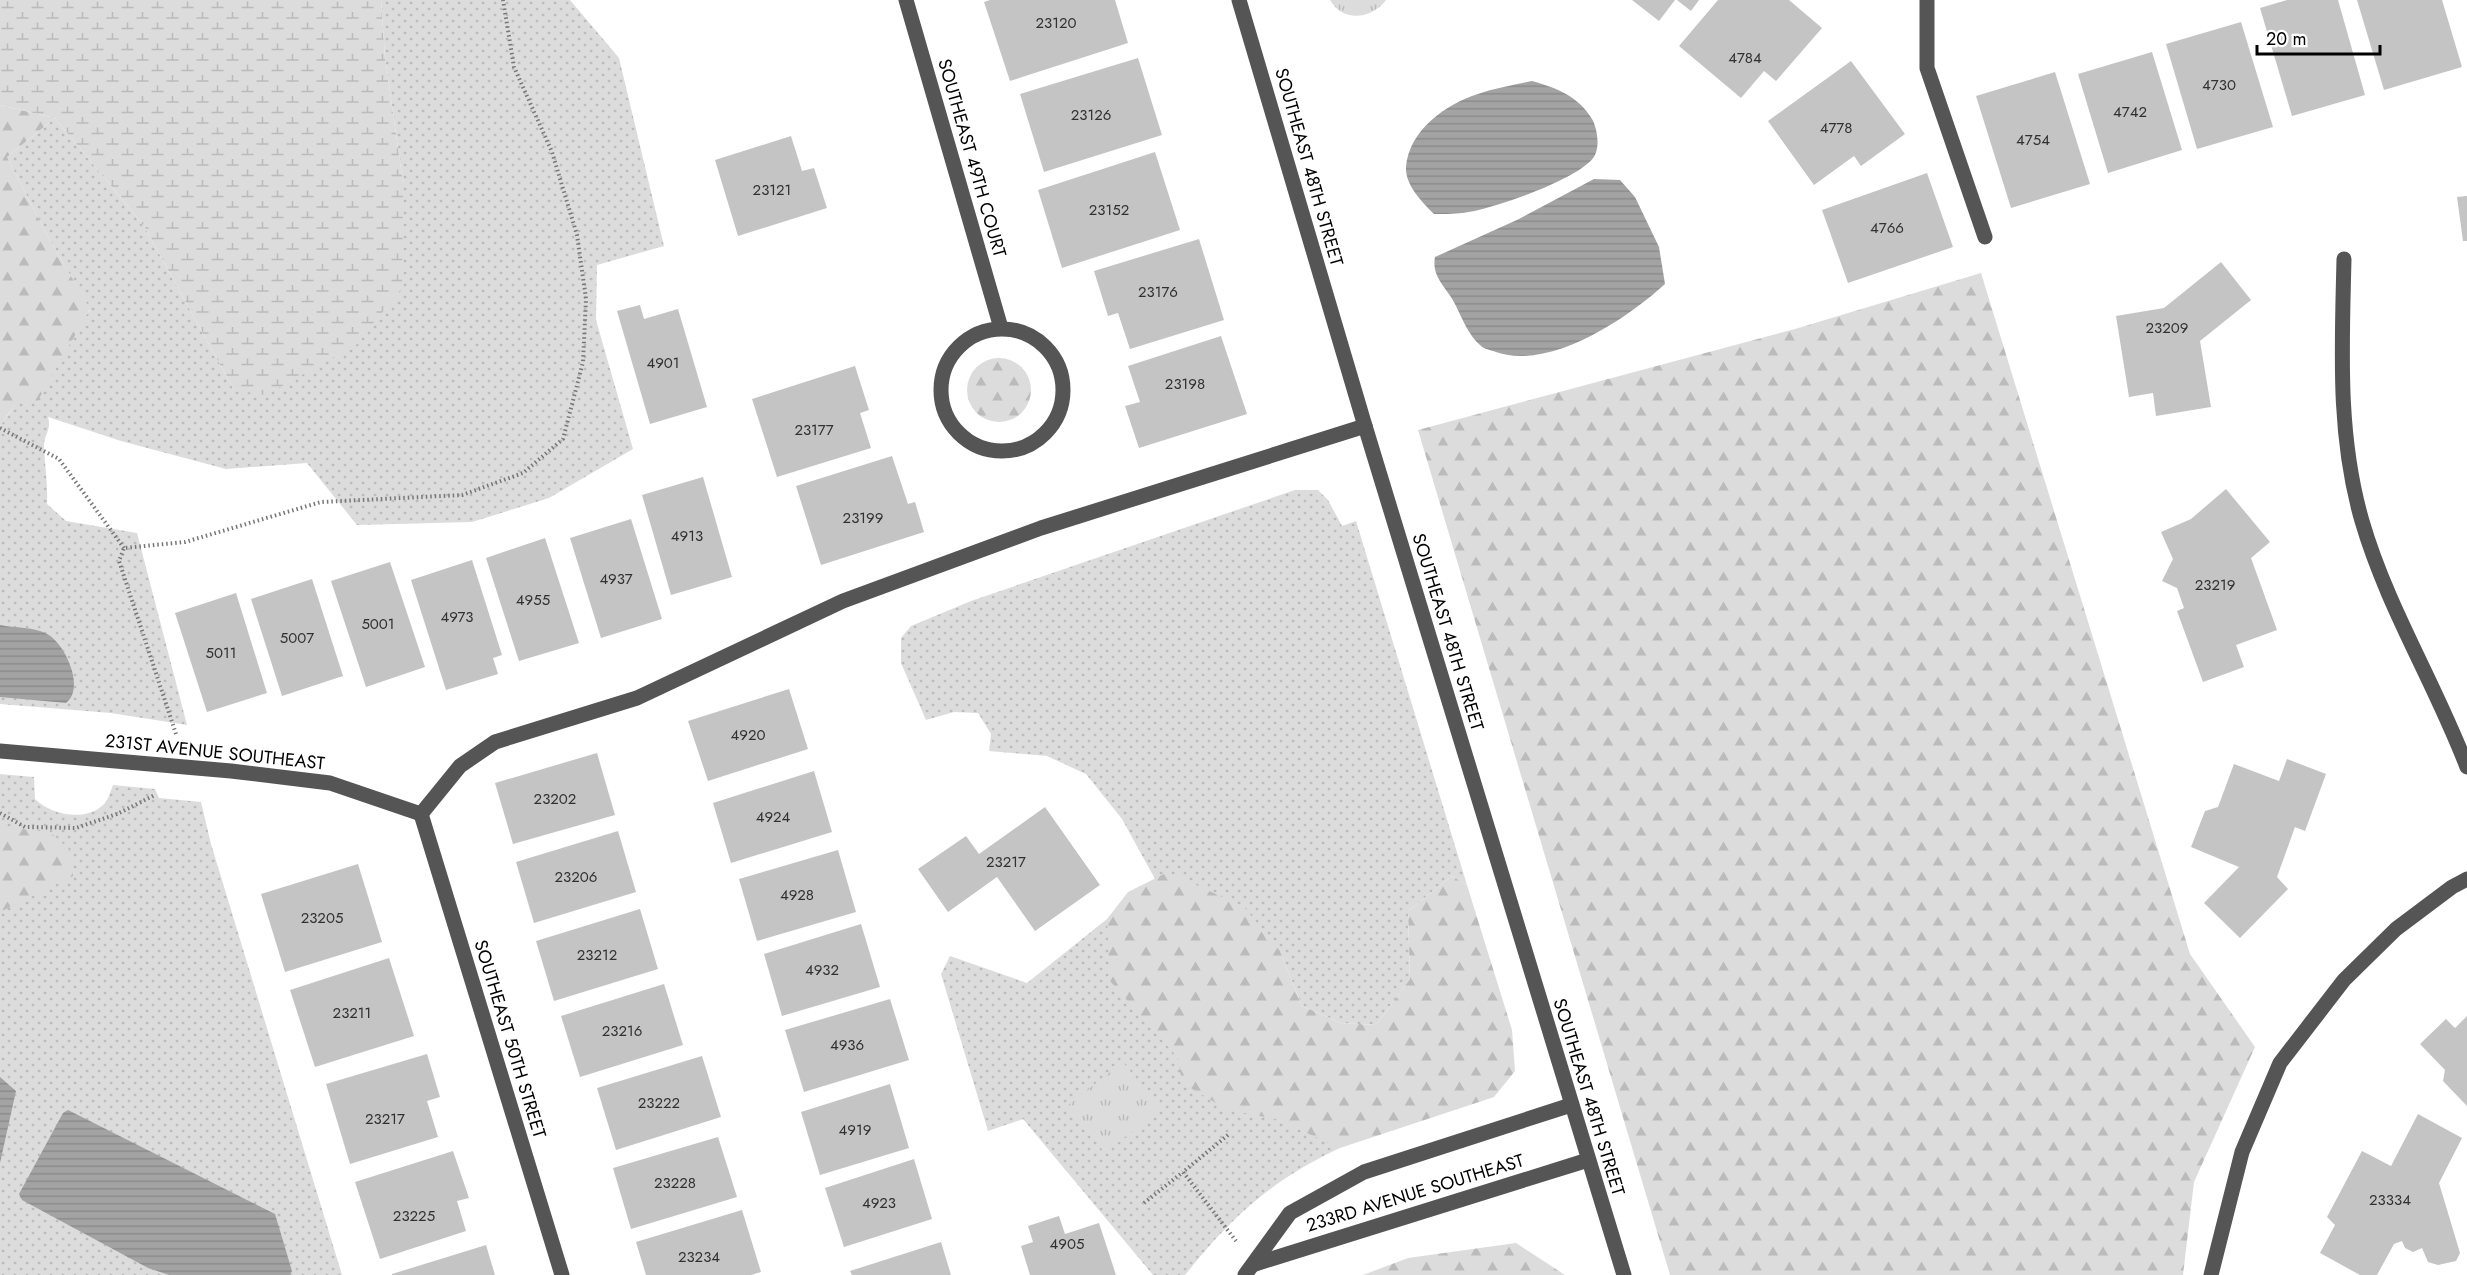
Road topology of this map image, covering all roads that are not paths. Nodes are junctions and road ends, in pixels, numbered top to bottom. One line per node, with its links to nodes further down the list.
1 (906, 0): 6 (street, SOUTHEAST 49TH COURT)
2 (1239, 0): 7 (street, SOUTHEAST 48TH STREET)
3 (1927, 0): 4 (street)
4 (1985, 237)
5 (2344, 259): 9 (street)
6 (1001, 328): 6 (street)
7 (1365, 426): 10 (street); 12 (street, SOUTHEAST 48TH STREET)
8 (0, 751): 10 (street, 231ST AVENUE SOUTHEAST)
9 (2467, 767)
10 (421, 814): 15 (street, SOUTHEAST 50TH STREET)
11 (2467, 879): 17 (street)
12 (1571, 1105): 13 (street, SOUTHEAST 48TH STREET); 14 (street, 233RD AVENUE SOUTHEAST)
13 (1588, 1160): 14 (street, 233RD AVENUE SOUTHEAST); 16 (street, SOUTHEAST 48TH STREET)
14 (1250, 1270)
15 (562, 1275)
16 (1624, 1275)
17 (2211, 1275)

